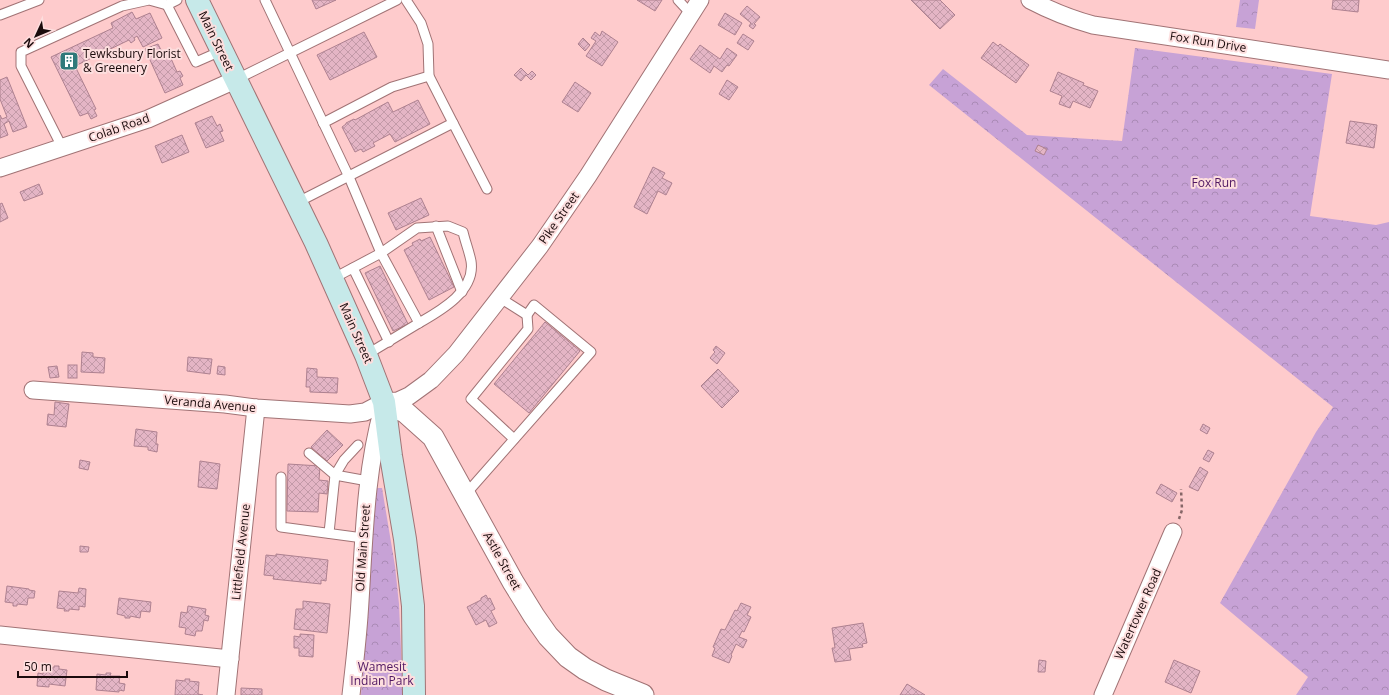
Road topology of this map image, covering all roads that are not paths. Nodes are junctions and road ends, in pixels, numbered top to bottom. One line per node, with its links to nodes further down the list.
1 (39, 0): 11 (lane)
2 (177, 0): 9 (lane)
3 (197, 0): 12 (main road, Main Street)
4 (265, 0): 13 (lane)
5 (397, 0): 13 (lane)
6 (406, 0): 15 (lane)
7 (678, 0): 10 (lane)
8 (1030, 0): 14 (street, Fox Run Drive)
9 (167, 5): 12 (lane); 19 (lane)
10 (696, 7): 29 (street, Pike Street)
11 (0, 15)
12 (221, 51): 16 (main road, Main Street)
13 (290, 53): 16 (lane); 17 (lane)
14 (1389, 70)
15 (429, 76): 17 (lane); 18 (lane)
16 (235, 80): 19 (street, Colab Road); 23 (main road, Main Street)
17 (323, 123): 21 (lane)
18 (453, 123): 21 (lane); 22 (lane)
19 (62, 147): 20 (street, Colab Road)
20 (0, 168)
21 (349, 177): 23 (lane); 25 (lane)
22 (488, 189)
23 (296, 203): 27 (main road, Main Street)
24 (436, 226): 25 (lane); 28 (lane); 28 (lane)
25 (381, 253): 26 (lane); 31 (lane)
26 (353, 268): 27 (lane); 32 (lane)
27 (332, 279): 33 (main road, Main Street)
28 (462, 292): 31 (lane)
29 (500, 298): 30 (lane); 35 (street, Pike Street)
30 (526, 315): 37 (lane); 37 (lane)
31 (419, 324): 32 (lane)
32 (389, 342): 33 (lane)
33 (366, 355): 35 (main road, Main Street)
34 (33, 390): 36 (street, Veranda Avenue)
35 (384, 402): 36 (street, Veranda Avenue); 42 (street, Old Main Street); 43 (street, Astle Street); 51 (main road, Main Street)
36 (256, 408): 48 (street, Littlefield Avenue)
37 (514, 440): 43 (lane)
38 (358, 445): 40 (lane)
39 (309, 453): 40 (lane)
40 (335, 475): 42 (lane); 45 (lane)
41 (281, 477): 45 (lane)
42 (368, 481): 46 (street, Old Main Street)
43 (465, 495): 52 (street, Astle Street)
44 (1173, 532): 53 (street, Watertower Road)
45 (330, 534): 46 (lane)
46 (363, 538): 50 (street, Old Main Street)
47 (0, 635): 48 (street)
48 (230, 659): 49 (street, Littlefield Avenue)
49 (226, 695)
50 (351, 695)
51 (414, 695)
52 (643, 695)
53 (1103, 695)

